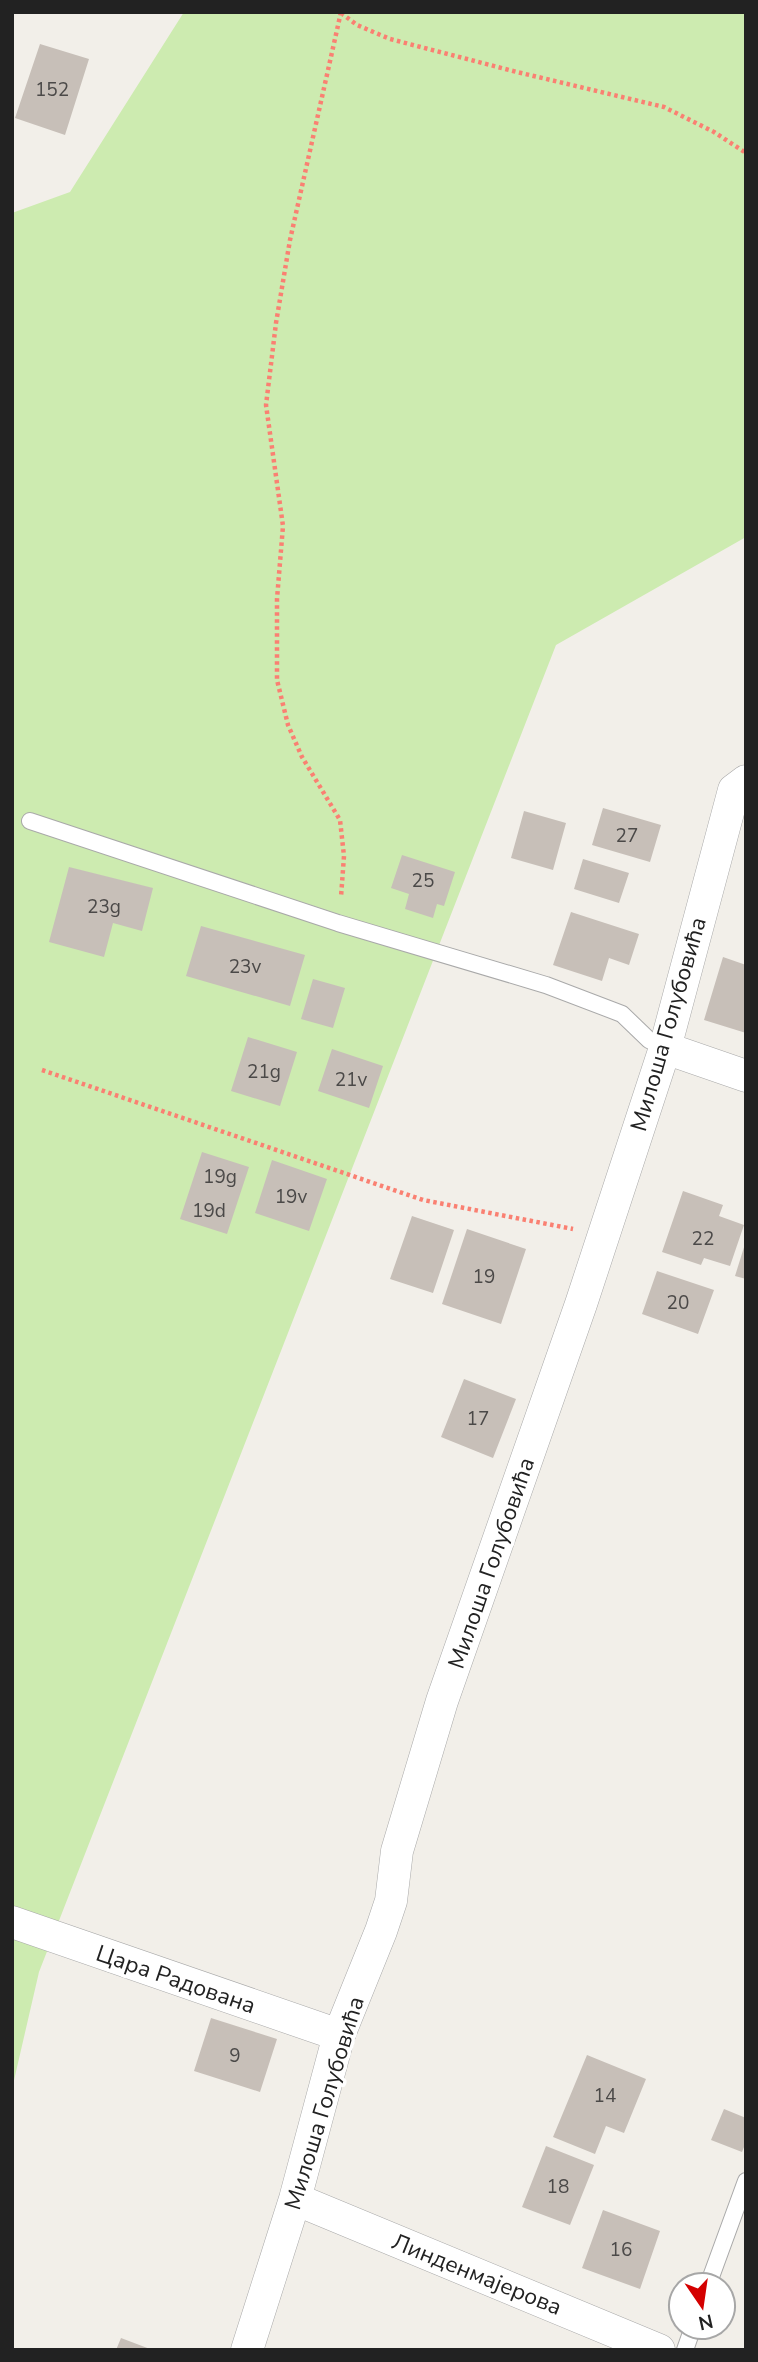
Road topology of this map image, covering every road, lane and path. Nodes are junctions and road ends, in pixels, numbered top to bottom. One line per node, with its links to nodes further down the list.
1 (341, 13): 2 (path); 5 (path)
2 (746, 153)
3 (746, 781): 6 (street, Милоша Голубовића)
4 (30, 821): 5 (lane)
5 (338, 923): 6 (lane)
6 (665, 1048): 8 (street); 9 (street, Милоша Голубовића)
7 (42, 1070): 9 (path)
8 (746, 1076)
9 (603, 1236): 11 (street, Милоша Голубовића)
10 (12, 1922): 11 (street, Цара Радована)
11 (340, 2035): 13 (street, Милоша Голубовића)
12 (746, 2181): 14 (lane)
13 (295, 2199): 15 (street, Милоша Голубовића); 16 (street, Линденмајерова)
14 (713, 2271)
15 (247, 2350)
16 (659, 2350)

